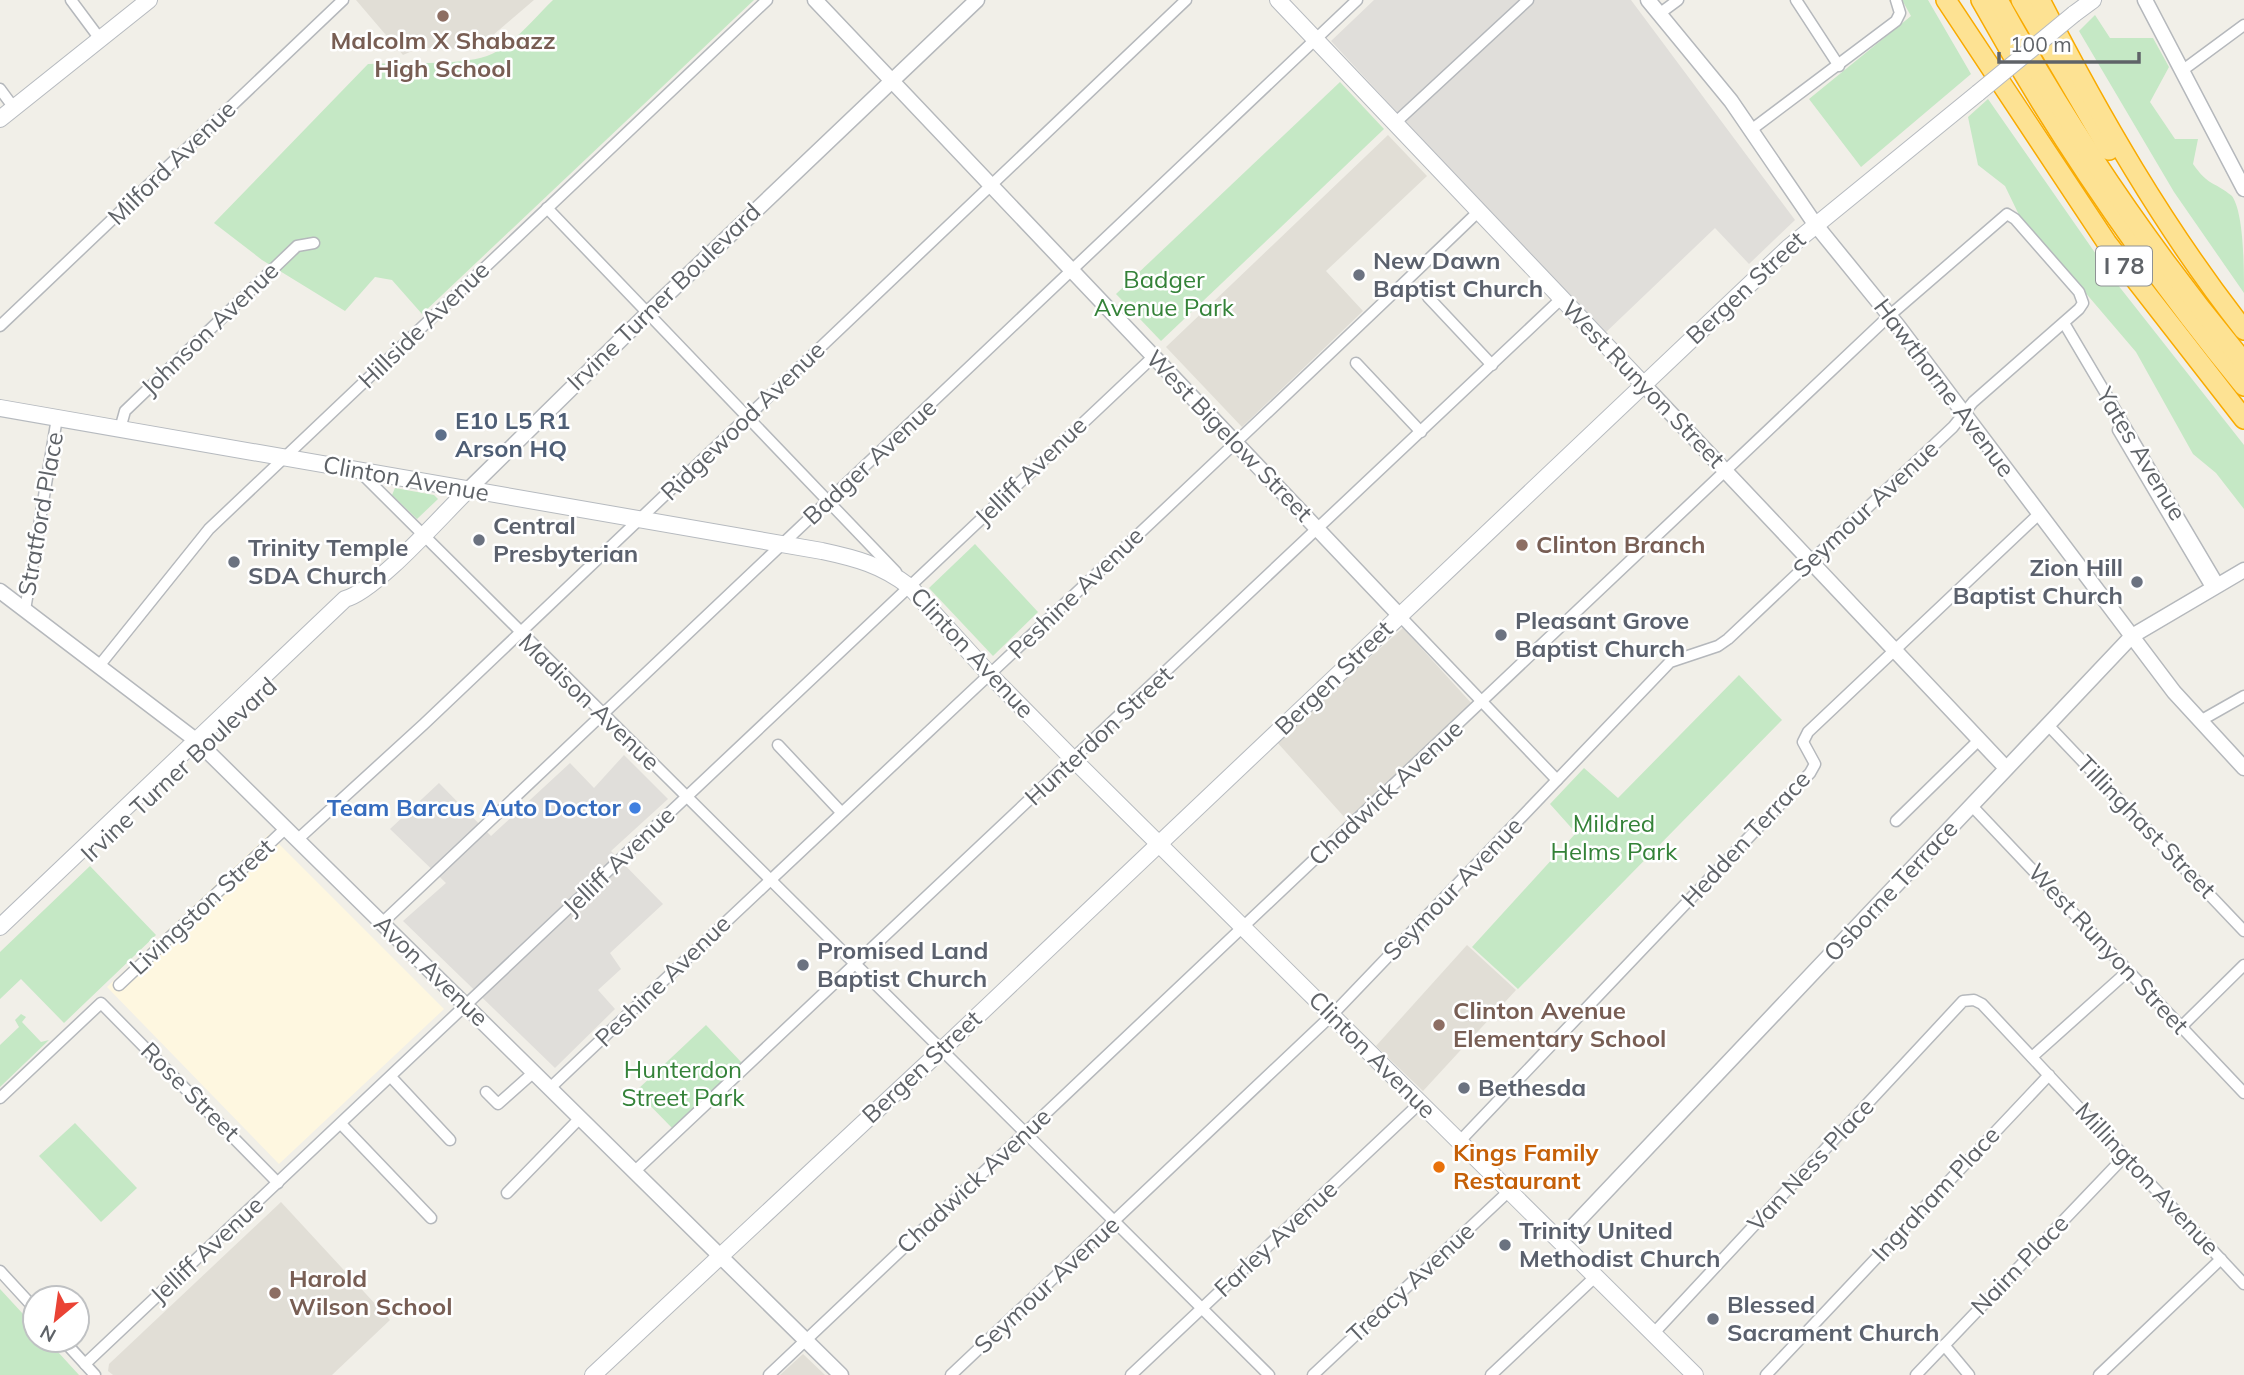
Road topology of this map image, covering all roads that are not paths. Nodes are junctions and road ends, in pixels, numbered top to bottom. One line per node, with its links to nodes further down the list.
1 (71, 0): 26 (street)
2 (149, 0): 26 (main road)
3 (343, 0): 54 (street, Milford Avenue)
4 (767, 0): 42 (street, Hillside Avenue)
5 (815, 0): 31 (street, West Bigelow Street)
6 (977, 0): 31 (street, Irvine Turner Boulevard)
7 (1186, 0): 40 (street, Ridgewood Avenue)
8 (1279, 0): 27 (main road, West Runyon Street)
9 (1357, 0): 27 (street, Badger Avenue)
10 (1528, 0): 37 (street)
11 (1678, 0): 24 (street)
12 (1796, 0): 29 (street)
13 (1896, 0): 29 (street)
14 (1946, 0): 34 (highway, I 78)
15 (1956, 0): 34 (highway)
16 (1973, 0): 33 (highway)
17 (1980, 0): 33 (highway, I 78)
18 (1998, 0): 28 (highway, I 78)
19 (2008, 0): 28 (highway)
20 (2021, 0): 43 (highway)
21 (2039, 0): 43 (highway, I 78)
22 (2093, 0): 46 (main road, Bergen Street, bridge)
23 (2146, 0): 30 (street)
24 (1655, 6): 38 (street, Hawthorne Avenue)
25 (2244, 24): 30 (street)
26 (100, 39): 35 (main road)
27 (1316, 39): 37 (main road, West Runyon Street); 48 (street, Badger Avenue)
28 (2034, 64): 57 (highway, I 78)
29 (1839, 66): 38 (street)
30 (2183, 70): 39 (street)
31 (892, 80): 40 (street, West Bigelow Street); 51 (street, Irvine Turner Boulevard)
32 (0, 89): 35 (street)
33 (2035, 93): 61 (highway, I 78)
34 (2015, 105): 66 (highway, I 78)
35 (14, 108): 36 (main road)
36 (0, 119)
37 (1395, 123): 44 (main road, West Runyon Street)
38 (1751, 130): 46 (street, Hawthorne Avenue)
39 (2240, 172): 41 (street)
40 (992, 186): 48 (street, West Bigelow Street); 64 (street, Ridgewood Avenue)
41 (2244, 189)
42 (547, 208): 51 (street); 70 (street, Hillside Avenue)
43 (2159, 209): 55 (highway, I 78)
44 (1479, 211): 50 (main road, West Runyon Street); 69 (street, Peshine Avenue)
45 (2007, 214): 52 (street, Chadwick Avenue); 53 (street, Seymour Avenue)
46 (1815, 224): 52 (street, Hawthorne Avenue); 60 (main road, Bergen Street)
47 (314, 243): 67 (street, Johnson Avenue)
48 (1072, 271): 56 (street, West Bigelow Street); 74 (street, Badger Avenue)
49 (1428, 297): 59 (street)
50 (1562, 298): 59 (street, Hunterdon Street); 60 (main road, West Runyon Street)
51 (649, 312): 64 (street); 73 (street, Irvine Turner Boulevard)
52 (1889, 316): 63 (street, Hawthorne Avenue); 72 (street, Chadwick Avenue)
53 (2061, 325): 63 (street, Seymour Avenue); 83 (street, Yates Avenue)
54 (0, 326)
55 (2244, 330)
56 (1153, 357): 69 (street, West Bigelow Street); 82 (street, Jelliff Avenue)
57 (2244, 362)
58 (1356, 363): 68 (street)
59 (1492, 365): 68 (street, Hunterdon Street)
60 (1644, 385): 72 (street, West Runyon Street); 86 (main road, Bergen Street)
61 (2244, 386)
62 (0, 408): 65 (main road, Clinton Avenue)
63 (1963, 414): 75 (street, Hawthorne Avenue); 80 (street, Seymour Avenue)
64 (748, 417): 74 (street); 76 (street, Ridgewood Avenue)
65 (57, 418): 67 (main road, Clinton Avenue); 85 (street, Stratford Place)
66 (2244, 419)
67 (120, 429): 70 (main road, Clinton Avenue)
68 (1422, 432): 77 (street, Hunterdon Street)
69 (1236, 443): 77 (street, West Bigelow Street); 91 (street, Peshine Avenue)
70 (286, 458): 71 (main road, Clinton Avenue); 90 (street, Hillside Avenue)
71 (358, 470): 73 (main road, Clinton Avenue); 78 (street, Madison Avenue)
72 (1726, 471): 80 (street, West Runyon Street); 93 (street, Chadwick Avenue)
73 (468, 490): 76 (main road, Clinton Avenue); 78 (main road, Irvine Turner Boulevard)
74 (828, 501): 79 (street, Badger Avenue); 82 (street)
75 (2040, 513): 88 (street, Hawthorne Avenue); 89 (street, Hedden Terrace)
76 (639, 519): 79 (main road, Clinton Avenue); 87 (street, Ridgewood Avenue)
77 (1318, 529): 86 (street, West Bigelow Street); 100 (street, Hunterdon Street)
78 (421, 536): 87 (street, Madison Avenue); 98 (main road, Irvine Turner Boulevard)
79 (784, 544): 82 (main road, Clinton Avenue); 94 (street, Badger Avenue)
80 (1810, 562): 89 (street, West Runyon Street); 103 (street, Seymour Avenue)
81 (2244, 570): 83 (street, Osborne Terrace)
82 (910, 587): 91 (main road, Clinton Avenue); 104 (street, Jelliff Avenue)
83 (2215, 587): 88 (street, Osborne Terrace)
84 (0, 591): 85 (street, Avon Avenue)
85 (25, 610): 90 (street, Avon Avenue)
86 (1400, 615): 93 (street, West Bigelow Street); 110 (main road, Bergen Street)
87 (518, 633): 94 (street, Madison Avenue); 109 (street, Ridgewood Avenue)
88 (2132, 636): 95 (street, Hawthorne Avenue); 96 (street, Osborne Terrace)
89 (1894, 651): 97 (street, West Runyon Street); 138 (street, Hedden Terrace)
90 (99, 666): 98 (street, Avon Avenue)
91 (991, 676): 100 (main road, Clinton Avenue); 106 (street, Peshine Avenue)
92 (2244, 696): 95 (street)
93 (1483, 702): 103 (street, West Bigelow Street); 114 (street, Chadwick Avenue)
94 (602, 715): 104 (street, Madison Avenue); 112 (street, Badger Avenue)
95 (2200, 721): 102 (street, Hawthorne Avenue)
96 (2048, 724): 101 (street, Osborne Terrace); 115 (street, Tillinghast Street)
97 (1979, 740): 101 (street, West Runyon Street); 107 (street)
98 (200, 744): 108 (street, Avon Avenue); 113 (main road, Irvine Turner Boulevard); 116 (main road, Irvine Turner Boulevard)
99 (778, 745): 106 (street)
100 (1074, 760): 110 (main road, Clinton Avenue); 117 (street, Hunterdon Street)
101 (2006, 768): 105 (street, Osborne Terrace)
102 (2244, 768)
103 (1557, 780): 122 (street, Seymour Avenue)
104 (687, 796): 111 (street, Madison Avenue); 121 (street, Jelliff Avenue)
105 (1972, 805): 119 (street, West Runyon Street); 146 (street, Osborne Terrace)
106 (842, 813): 111 (street, Peshine Avenue)
107 (1895, 821)
108 (286, 828): 109 (street, Avon Avenue); 120 (street, Livingston Street)
109 (298, 840): 112 (street, Avon Avenue)
110 (1159, 844): 114 (main road, Clinton Avenue); 124 (main road, Bergen Street)
111 (770, 879): 117 (street, Madison Avenue); 129 (street, Peshine Avenue)
112 (382, 923): 121 (street, Avon Avenue)
113 (0, 927)
114 (1243, 927): 122 (main road, Clinton Avenue); 136 (street, Chadwick Avenue)
115 (2244, 931)
116 (0, 940)
117 (855, 964): 124 (street, Madison Avenue); 140 (street, Hunterdon Street)
118 (2244, 965): 123 (street)
119 (2128, 971): 123 (street, West Runyon Street); 125 (street)
120 (119, 985)
121 (466, 1006): 126 (street, Avon Avenue); 128 (street, Jelliff Avenue)
122 (1332, 1015): 133 (main road, Clinton Avenue); 145 (street, Seymour Avenue)
123 (2182, 1027): 131 (street, West Runyon Street)
124 (941, 1050): 136 (street, Madison Avenue); 147 (main road, Bergen Street)
125 (2032, 1057): 127 (street, Millington Avenue); 154 (street, Van Ness Place)
126 (534, 1072): 129 (street, Avon Avenue); 130 (street)
127 (2049, 1075): 139 (street, Millington Avenue); 169 (street, Ingraham Place)
128 (391, 1077): 135 (street, Jelliff Avenue); 137 (street)
129 (550, 1088): 134 (street, Avon Avenue)
130 (486, 1092)
131 (2244, 1093)
132 (0, 1098): 141 (street, Rose Street)
133 (1420, 1103): 138 (main road, Clinton Avenue); 153 (street, Farley Avenue)
134 (580, 1118): 140 (street, Avon Avenue); 143 (street)
135 (342, 1125): 141 (street, Jelliff Avenue); 144 (street)
136 (1026, 1133): 145 (street, Madison Avenue); 155 (street, Chadwick Avenue)
137 (450, 1140)
138 (1459, 1142): 142 (main road, Clinton Avenue)
139 (2125, 1156): 148 (street, Millington Avenue); 156 (street, Nairn Place)
140 (635, 1171): 147 (street, Avon Avenue)
141 (278, 1183): 158 (street, Jelliff Avenue)
142 (1508, 1191): 146 (main road, Clinton Avenue); 167 (street, Treacy Avenue)
143 (507, 1193)
144 (431, 1219)
145 (1115, 1221): 153 (street, Madison Avenue); 164 (street, Seymour Avenue)
146 (1560, 1240): 150 (main road, Clinton Avenue)
147 (720, 1257): 155 (street, Avon Avenue); 161 (main road, Bergen Street)
148 (2221, 1259): 151 (street, Millington Avenue); 172 (street)
149 (0, 1271): 152 (street)
150 (1595, 1277): 154 (main road, Clinton Avenue); 168 (street)
151 (2244, 1284)
152 (21, 1294)
153 (1202, 1309): 165 (street, Farley Avenue); 166 (street, Madison Avenue)
154 (1653, 1334): 159 (main road, Clinton Avenue)
155 (806, 1340): 162 (street, Chadwick Avenue); 163 (street, Avon Avenue)
156 (1944, 1345): 170 (street, Nairn Place); 171 (street)
157 (76, 1354): 158 (street)
158 (85, 1364): 160 (street)
159 (1685, 1372)
160 (95, 1375)
161 (593, 1375)
162 (769, 1375)
163 (841, 1375)
164 (951, 1375)
165 (1131, 1375)
166 (1269, 1375)
167 (1313, 1375)
168 (1491, 1375)
169 (1766, 1375)
170 (1916, 1375)
171 (1969, 1375)
172 (2099, 1375)

